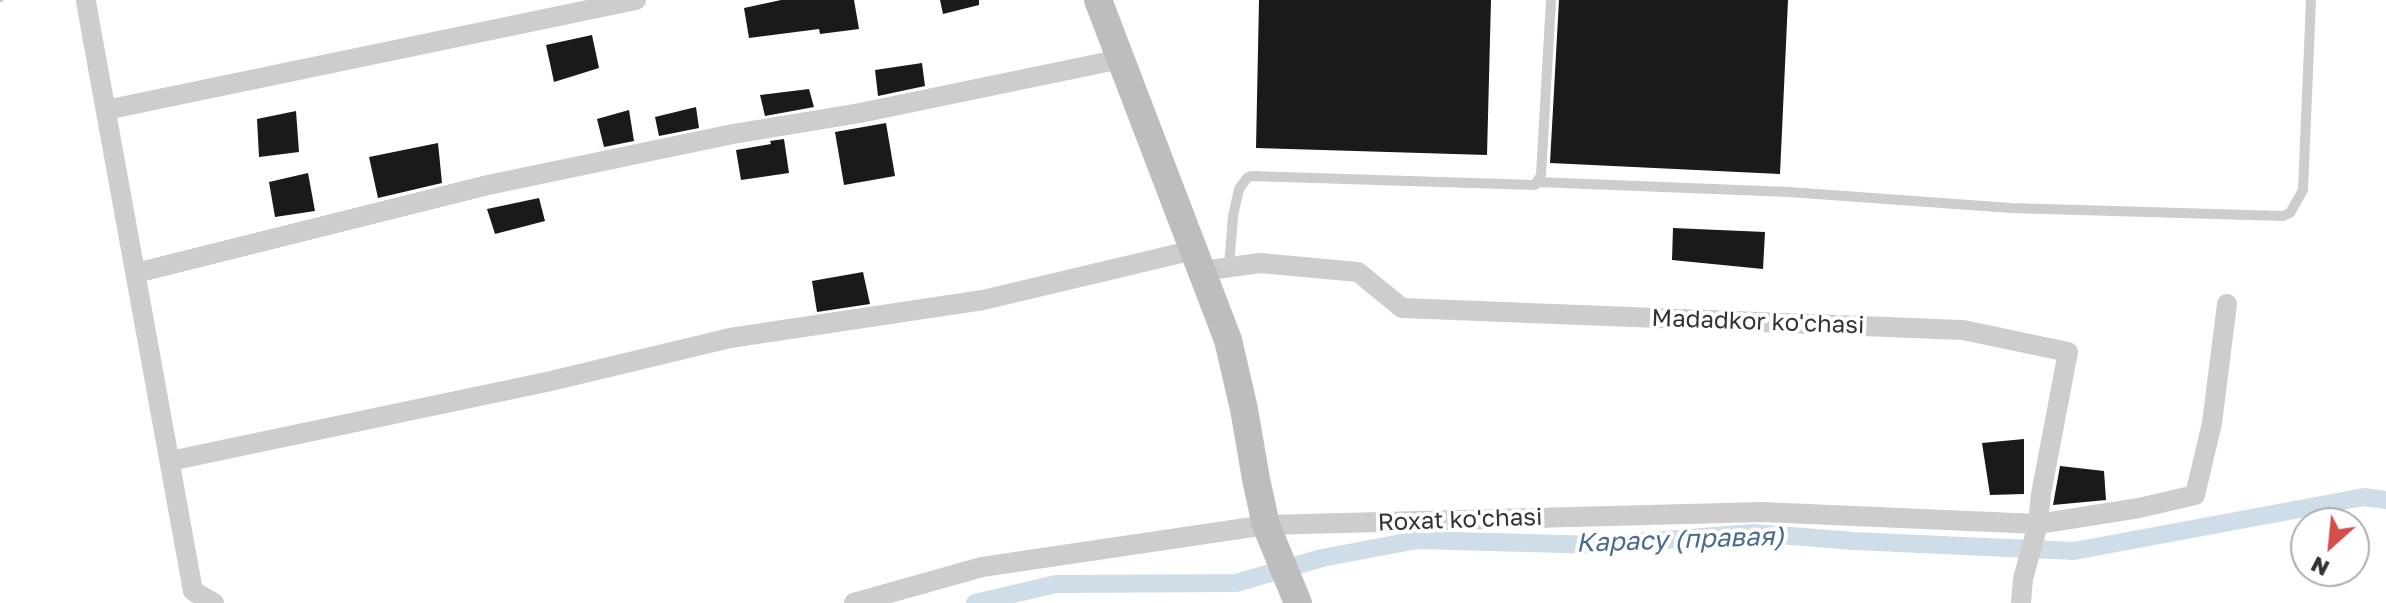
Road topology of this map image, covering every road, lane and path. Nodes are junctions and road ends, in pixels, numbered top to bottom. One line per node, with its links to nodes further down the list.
1 (636, 0): 7 (street)
2 (1098, 0): 6 (main road)
3 (1551, 0): 8 (lane)
4 (2311, 0): 8 (lane)
5 (86, 2): 7 (street)
6 (1121, 59): 9 (main road); 10 (street)
7 (106, 110): 10 (street)
8 (1537, 182): 9 (lane)
9 (1209, 262): 12 (street); 13 (street, Madadkor ko'chasi); 14 (main road)
10 (136, 273): 12 (street)
11 (2227, 304): 13 (street, Roxat ko'chasi)
12 (170, 461): 15 (street)
13 (2038, 524): 14 (street, Roxat ko'chasi); 18 (street, Madadkor ko'chasi)
14 (1268, 530): 16 (street, Roxat ko'chasi); 17 (main road)
15 (214, 603)
16 (854, 603)
17 (1298, 603)
18 (2021, 603)

